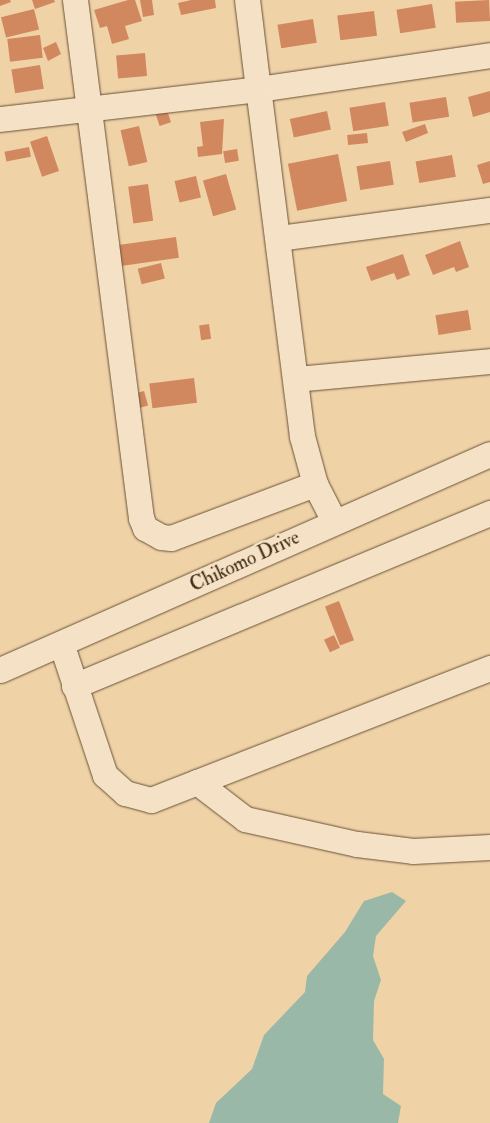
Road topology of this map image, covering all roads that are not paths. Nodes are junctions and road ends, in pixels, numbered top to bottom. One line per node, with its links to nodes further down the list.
1 (75, 0): 5 (street)
2 (247, 0): 4 (street)
3 (490, 55): 4 (street)
4 (258, 89): 5 (street); 8 (street)
5 (87, 108): 6 (street); 12 (street)
6 (0, 119)
7 (490, 210): 8 (street)
8 (279, 238): 10 (street)
9 (490, 361): 10 (street)
10 (296, 379): 12 (street)
11 (490, 454): 14 (street, Chikomo Drive)
12 (315, 484): 14 (street)
13 (490, 513): 18 (street)
14 (334, 521): 15 (street, Chikomo Drive)
15 (62, 646): 17 (street, Chikomo Drive); 18 (street)
16 (490, 668): 19 (street)
17 (0, 670)
18 (74, 686): 19 (street)
19 (197, 782): 20 (street)
20 (490, 848)

